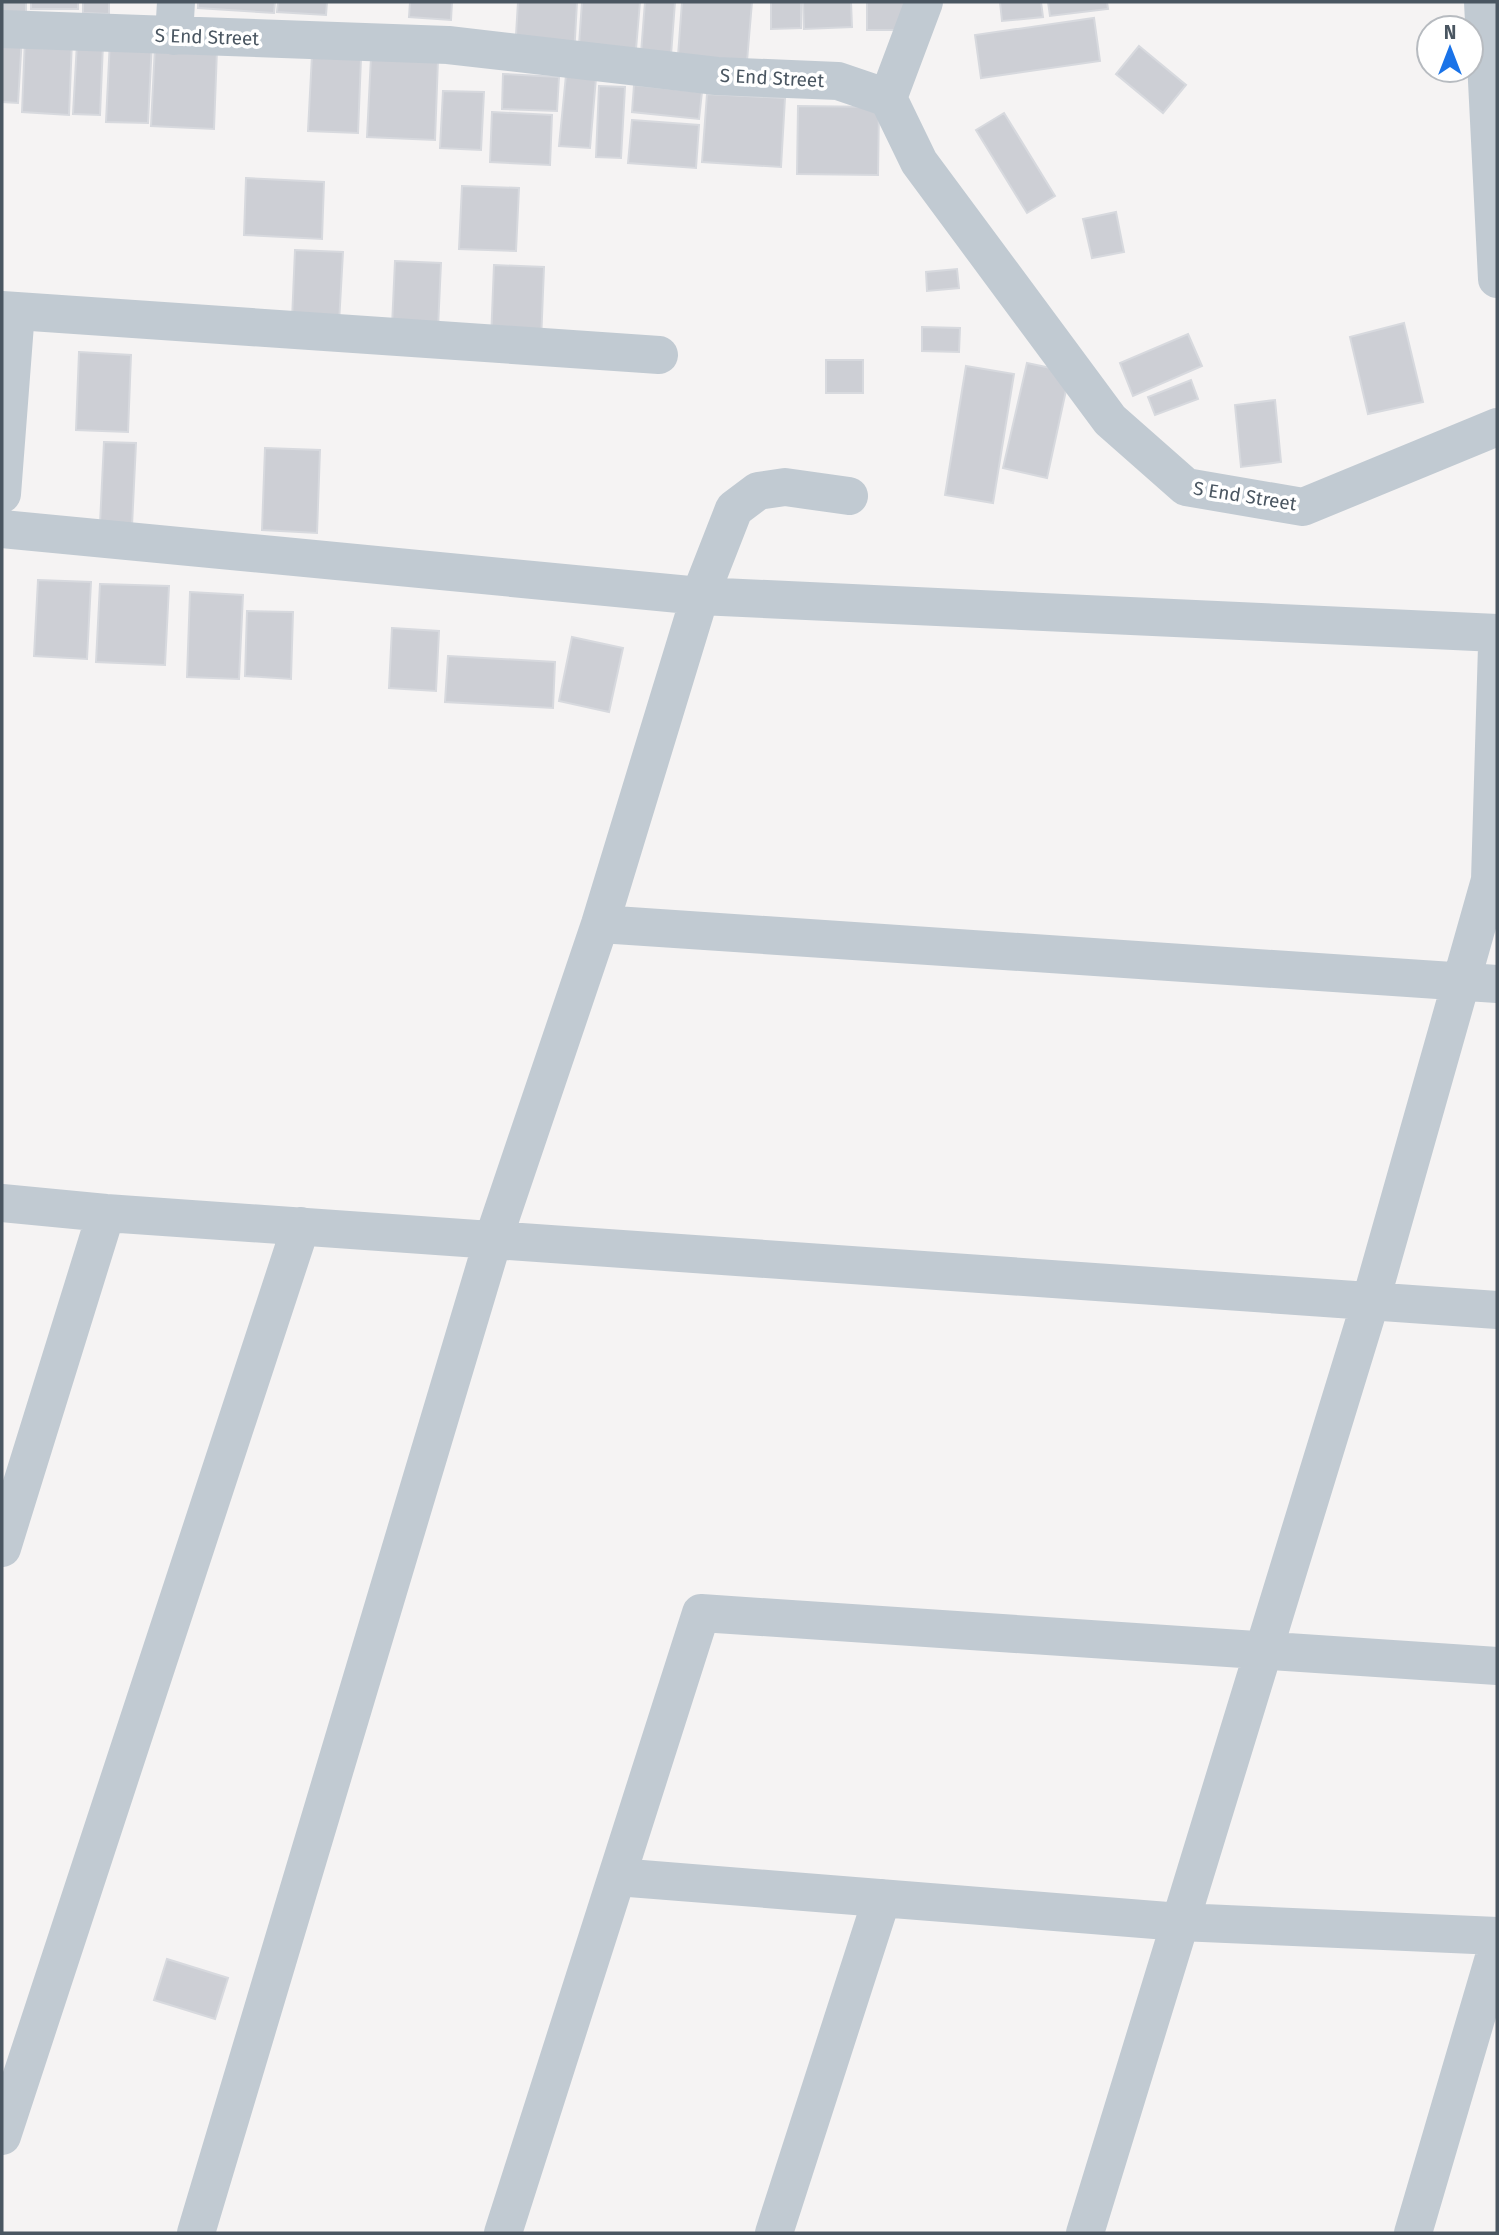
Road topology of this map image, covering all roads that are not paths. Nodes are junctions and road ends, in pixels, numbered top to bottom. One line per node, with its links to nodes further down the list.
1 (924, 2): 5 (street)
2 (1483, 2): 6 (street)
3 (175, 19): 4 (street, S End Street); 5 (street, S End Street)
4 (2, 29)
5 (888, 99): 9 (street, S End Street)
6 (1497, 279)
7 (9, 311): 8 (street); 10 (street)
8 (659, 355)
9 (1497, 427)
10 (2, 494)
11 (849, 496): 13 (street)
12 (2, 529): 13 (street)
13 (700, 596): 14 (street); 16 (street)
14 (1497, 632)
15 (1497, 646): 17 (street)
16 (600, 923): 17 (street); 21 (street)
17 (1479, 983): 22 (street)
18 (2, 1203): 19 (street)
19 (106, 1213): 20 (street); 24 (street)
20 (301, 1226): 21 (street); 32 (street)
21 (493, 1240): 22 (street); 33 (street)
22 (1371, 1300): 23 (street); 25 (street)
23 (1497, 1310)
24 (2, 1548)
25 (1263, 1651): 26 (street); 27 (street); 29 (street)
26 (1497, 1666)
27 (617, 1877): 28 (street); 34 (street)
28 (883, 1898): 29 (street); 35 (street)
29 (1180, 1922): 30 (street); 36 (street)
30 (1497, 1936)
31 (1497, 1947): 37 (street)
32 (2, 2136)
33 (196, 2233)
34 (503, 2233)
35 (774, 2233)
36 (1084, 2233)
37 (1413, 2233)

